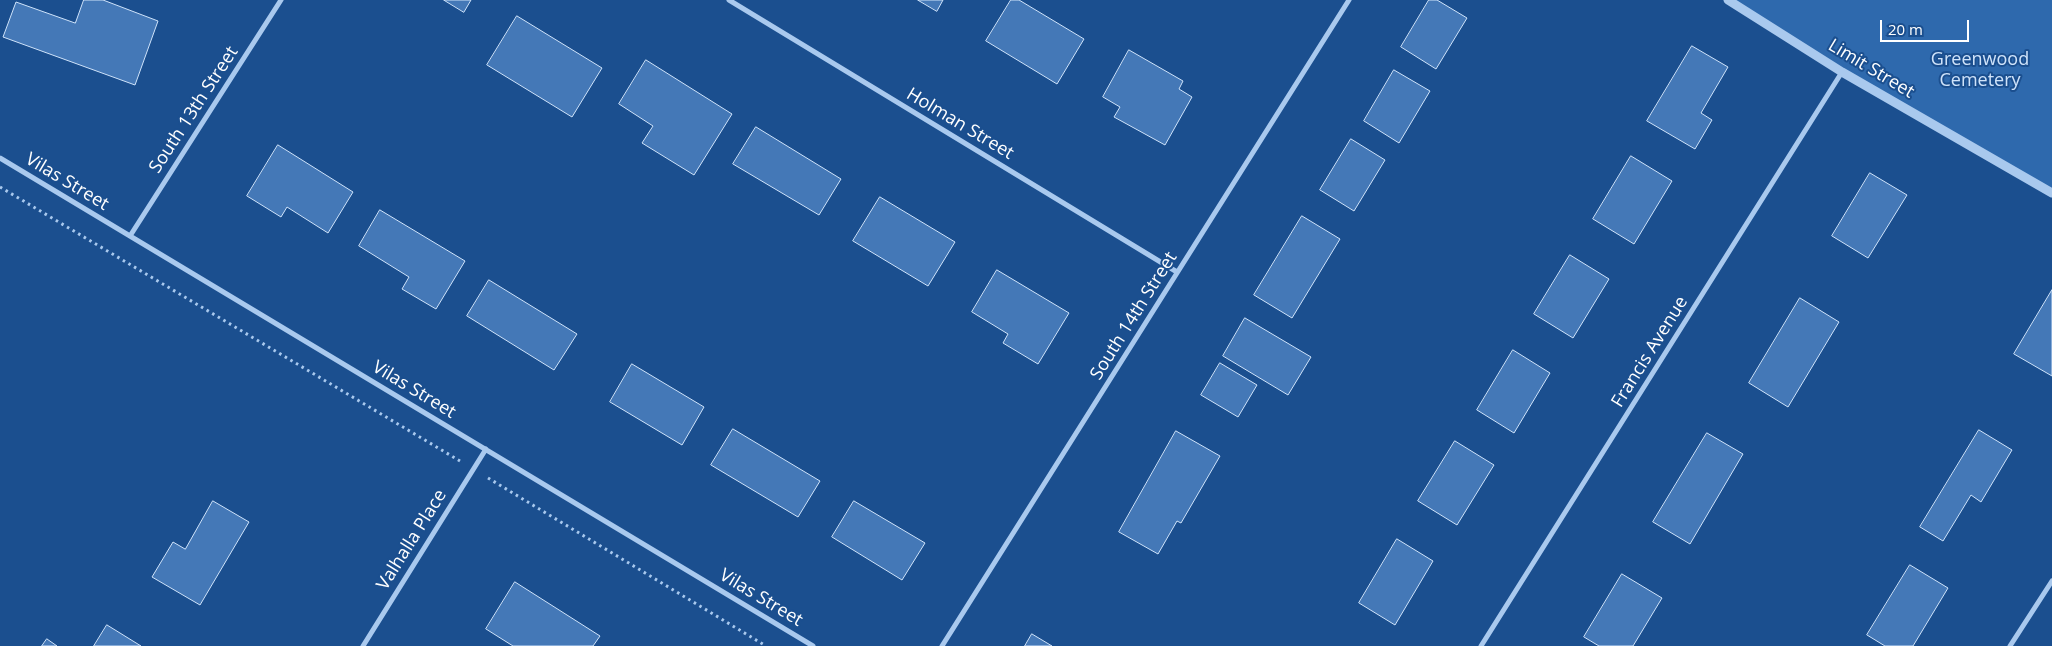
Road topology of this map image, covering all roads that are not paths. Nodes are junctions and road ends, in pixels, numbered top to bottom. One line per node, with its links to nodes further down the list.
1 (281, 0): 8 (street, South 13th Street)
2 (729, 0): 9 (street, Holman Street)
3 (1349, 0): 9 (street, South 14th Street)
4 (1728, 0): 5 (street, Limit Street)
5 (1842, 72): 7 (street, Limit Street); 15 (street, Francis Avenue)
6 (0, 158): 8 (street, Vilas Street)
7 (2052, 193)
8 (130, 236): 10 (street, Vilas Street)
9 (1177, 272): 14 (street, South 14th Street)
10 (486, 449): 12 (street, Valhalla Place); 13 (street, Vilas Street)
11 (2052, 581): 16 (street)
12 (363, 646)
13 (813, 646)
14 (942, 646)
15 (1481, 646)
16 (2010, 646)

